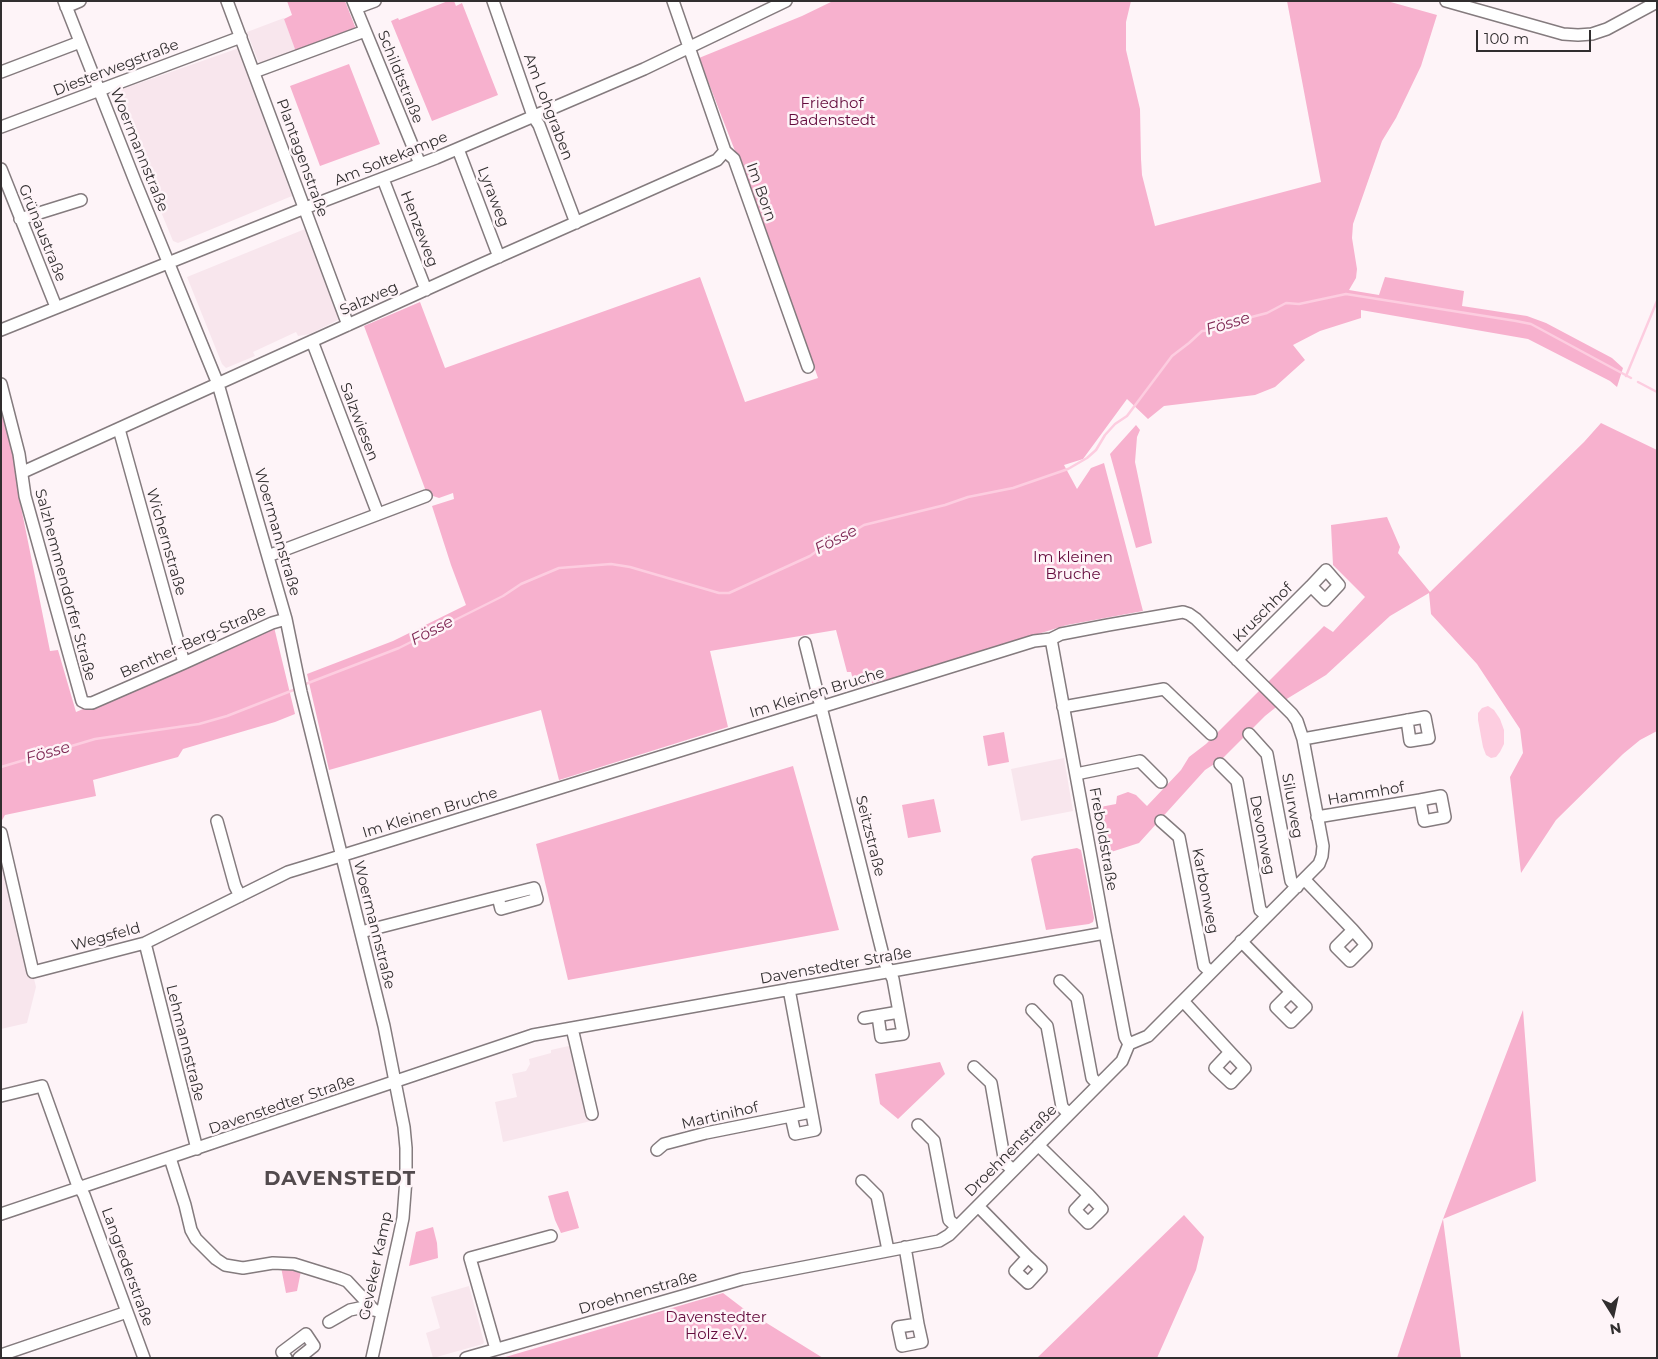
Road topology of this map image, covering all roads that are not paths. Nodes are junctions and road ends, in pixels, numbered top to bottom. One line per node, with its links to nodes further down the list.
1 (80, 1): 9 (street)
2 (227, 1): 12 (street, Plantagenstraße)
3 (375, 1): 10 (street)
4 (493, 1): 18 (street, Am Lohgraben)
5 (673, 1): 14 (street, Im Born)
6 (786, 1): 14 (street, Am Soltekampe)
7 (1452, 2): 8 (street)
8 (1657, 2)
9 (65, 4): 13 (street, Woermannstraße)
10 (355, 5): 11 (street, Schildtstraße)
11 (365, 31): 16 (street); 22 (street, Schildtstraße)
12 (241, 37): 16 (street, Plantagenstraße); 17 (street, Diesterwegstraße)
13 (80, 42): 15 (street); 17 (street, Woermannstraße)
14 (688, 48): 18 (street, Am Soltekampe); 21 (street, Im Born)
15 (1, 72)
16 (254, 72): 26 (street, Plantagenstraße)
17 (99, 91): 19 (street, Diesterwegstraße); 30 (street, Woermannstraße)
18 (533, 116): 20 (street, Am Soltekampe); 28 (street, Am Lohgraben)
19 (1, 127)
20 (458, 148): 22 (street, Am Soltekampe); 29 (street, Lyraweg)
21 (725, 151): 28 (street, Salzweg); 36 (street, Im Born)
22 (420, 164): 24 (street, Am Soltekampe)
23 (1, 169): 27 (street, Grünaustraße)
24 (383, 179): 26 (street, Am Soltekampe); 31 (street, Henzeweg)
25 (81, 200): 27 (street)
26 (305, 208): 30 (street, Am Soltekampe); 33 (street, Plantagenstraße)
27 (20, 219): 32 (street, Grünaustraße)
28 (576, 223): 29 (street, Salzweg)
29 (499, 257): 31 (street, Salzweg)
30 (169, 262): 32 (street, Am Soltekampe); 38 (street, Woermannstraße)
31 (426, 290): 33 (street, Salzweg)
32 (56, 308): 34 (street, Am Soltekampe)
33 (348, 324): 35 (street, Salzweg)
34 (1, 330)
35 (312, 341): 38 (street, Salzweg); 42 (street, Salzwiesen)
36 (808, 367)
37 (1, 384): 40 (street, Salzhemmendorfer Straße)
38 (218, 384): 39 (street, Salzweg); 43 (street, Woermannstraße)
39 (119, 429): 40 (street, Salzweg); 49 (street, Wichernstraße)
40 (23, 472): 50 (street, Salzhemmendorfer Straße)
41 (426, 496): 42 (street)
42 (378, 514): 43 (street)
43 (268, 556): 45 (street, Woermannstraße)
44 (1311, 586): 48 (street, Kruschhof)
45 (286, 619): 49 (street, Benther-Berg-Straße); 65 (street, Woermannstraße)
46 (1051, 639): 48 (street, Im Kleinen Bruche); 51 (street, Im Kleinen Bruche); 52 (street, Freboldstraße)
47 (806, 643): 51 (street, Seitzstraße)
48 (1238, 660): 56 (street, Im Kleinen Bruche)
49 (184, 664): 50 (street, Benther-Berg-Straße)
50 (86, 703)
51 (822, 707): 65 (street, Im Kleinen Bruche); 75 (street, Seitzstraße)
52 (1063, 707): 54 (street); 58 (street, Freboldstraße)
53 (1406, 720): 56 (street)
54 (1211, 734)
55 (1249, 734): 66 (street, Silurweg)
56 (1303, 739): 61 (street)
57 (1220, 764): 69 (street, Devonweg)
58 (1076, 774): 59 (street); 72 (street, Freboldstraße)
59 (1161, 782)
60 (1420, 800): 61 (street, Hammhof)
61 (1317, 817): 66 (street)
62 (217, 821): 67 (street)
63 (1161, 821): 76 (street, Karbonweg)
64 (1, 833): 74 (street, Wegsfeld)
65 (342, 856): 67 (street, Wegsfeld); 71 (street, Woermannstraße)
66 (1300, 883): 69 (street); 70 (street)
67 (240, 896): 74 (street, Wegsfeld)
68 (498, 897): 71 (street)
69 (1267, 916): 73 (street)
70 (1353, 930)
71 (361, 932): 90 (street, Woermannstraße)
72 (1105, 933): 75 (street, Davenstedter Straße); 86 (street, Freboldstraße)
73 (1242, 941): 76 (street); 79 (street)
74 (145, 943): 98 (street, Lehmannstraße)
75 (889, 971): 78 (street, Davenstedter Straße); 82 (street, Seitzstraße)
76 (1211, 972): 80 (street)
77 (1060, 981): 89 (street)
78 (789, 989): 85 (street, Davenstedter Straße); 92 (street)
79 (1290, 992)
80 (1183, 1001): 86 (street); 87 (street)
81 (1032, 1010): 94 (street)
82 (899, 1012): 83 (street); 83 (street, Seitzstraße)
83 (878, 1016): 84 (street)
84 (864, 1018)
85 (572, 1028): 90 (street, Davenstedter Straße); 93 (street)
86 (1129, 1044): 89 (street, Droehnenstraße)
87 (1230, 1052)
88 (974, 1067): 101 (street)
89 (1098, 1084): 94 (street, Droehnenstraße)
90 (397, 1086): 98 (street, Davenstedter Straße); 114 (street, Geveker Kamp)
91 (1, 1096): 103 (street, Langrederstraße)
92 (811, 1112): 95 (street, Martinihof); 95 (street)
93 (592, 1114)
94 (1069, 1114): 97 (street, Droehnenstraße)
95 (791, 1116): 99 (street, Martinihof)
96 (918, 1125): 107 (street)
97 (1038, 1145): 101 (street, Droehnenstraße); 104 (street)
98 (197, 1149): 100 (street, Davenstedter Straße)
99 (657, 1150)
100 (170, 1158): 103 (street, Davenstedter Straße); 112 (street)
101 (1013, 1170): 105 (street, Droehnenstraße)
102 (862, 1181): 110 (street)
103 (80, 1187): 106 (street, Davenstedter Straße); 113 (street, Langrederstraße)
104 (1089, 1195)
105 (978, 1206): 107 (street, Droehnenstraße); 111 (street)
106 (1, 1214)
107 (957, 1227): 109 (street, Droehnenstraße)
108 (551, 1236): 117 (street)
109 (905, 1247): 110 (street, Droehnenstraße); 116 (street)
110 (888, 1250): 117 (street, Droehnenstraße)
111 (1028, 1257)
112 (370, 1306): 114 (street); 115 (street)
113 (127, 1312): 118 (street); 119 (street, Langrederstraße)
114 (381, 1312): 122 (street, Geveker Kamp)
115 (329, 1322)
116 (918, 1324)
117 (496, 1349): 123 (street, Droehnenstraße)
118 (1, 1355)
119 (144, 1358)
120 (286, 1358): 121 (street)
121 (299, 1358)
122 (372, 1358)
123 (466, 1358)

